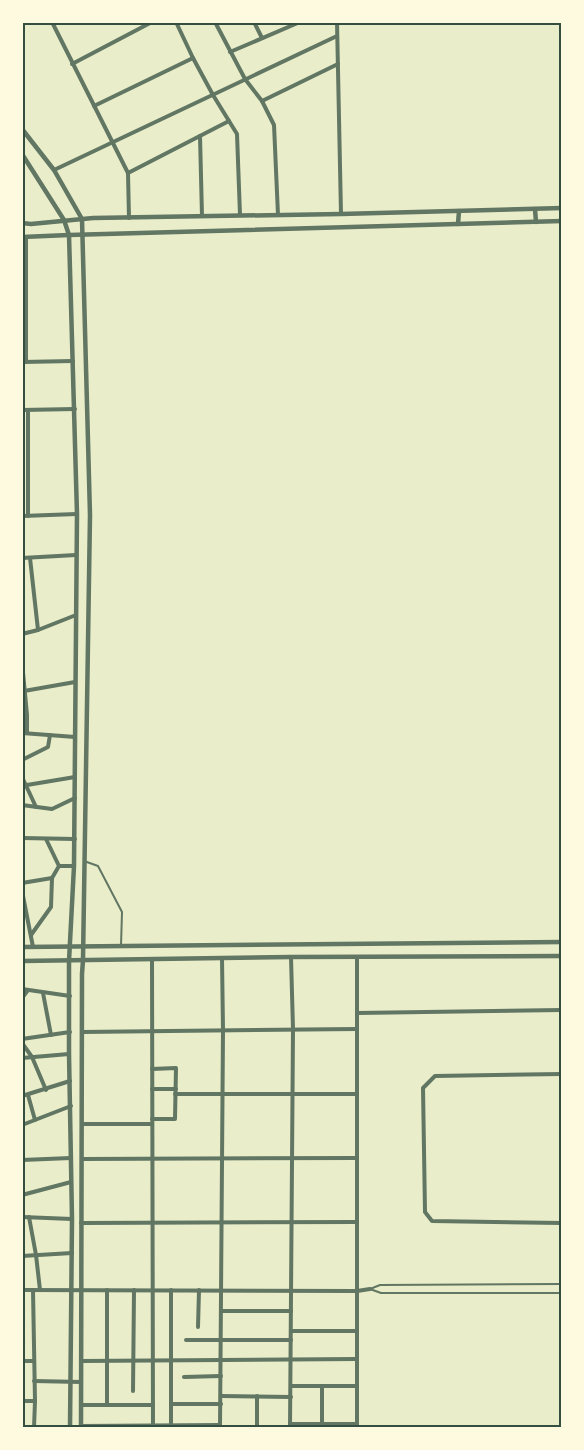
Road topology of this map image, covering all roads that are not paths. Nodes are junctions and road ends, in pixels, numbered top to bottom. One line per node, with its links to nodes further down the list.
1 (52, 22): 12 (street)
2 (152, 22): 12 (street)
3 (176, 22): 11 (street)
4 (215, 22): 10 (street)
5 (254, 22): 9 (street)
6 (300, 22): 9 (street)
7 (337, 22): 8 (street)
8 (337, 36): 13 (street); 14 (street)
9 (262, 38): 10 (street)
10 (230, 52): 14 (street)
11 (193, 58): 15 (street); 17 (street)
12 (72, 64): 17 (street)
13 (338, 64): 16 (street); 28 (street)
14 (245, 79): 15 (street); 16 (street)
15 (213, 95): 18 (street); 21 (street)
16 (262, 101): 30 (street)
17 (94, 106): 21 (street)
18 (229, 121): 20 (street); 29 (street)
19 (22, 129): 23 (street)
20 (200, 136): 24 (street); 31 (street)
21 (112, 143): 23 (street); 24 (street)
22 (22, 154): 34 (street)
23 (54, 170): 33 (street)
24 (128, 173): 32 (street)
25 (562, 208): 26 (street)
26 (535, 209): 27 (street); 36 (street)
27 (459, 211): 28 (street); 38 (street)
28 (342, 214): 30 (street)
29 (240, 215): 30 (street); 31 (street)
30 (278, 215)
31 (202, 216): 32 (street)
32 (129, 218): 33 (street)
33 (82, 219): 34 (street); 40 (street)
34 (64, 220): 37 (street); 39 (street)
35 (562, 221): 36 (street)
36 (536, 222): 38 (street)
37 (22, 224)
38 (458, 224): 40 (street)
39 (69, 235): 40 (street); 41 (street); 43 (street)
40 (82, 235): 48 (street)
41 (24, 238): 42 (street)
42 (24, 324): 44 (street)
43 (73, 361): 44 (street); 45 (street)
44 (24, 362)
45 (74, 409): 47 (street); 49 (street)
46 (22, 410): 47 (street)
47 (28, 410): 52 (street)
48 (88, 448): 49 (street); 75 (street)
49 (75, 449): 50 (street)
50 (76, 514): 52 (street); 53 (street)
51 (22, 516): 52 (street)
52 (28, 516)
53 (76, 555): 55 (street); 56 (street)
54 (22, 558): 55 (street)
55 (30, 558): 57 (street)
56 (76, 614): 57 (street); 60 (street)
57 (38, 630): 58 (street)
58 (22, 634)
59 (23, 664): 61 (street)
60 (76, 682): 61 (street); 64 (street)
61 (24, 691): 62 (street)
62 (25, 733): 63 (street)
63 (50, 735): 64 (street); 65 (street)
64 (75, 737): 67 (street)
65 (22, 760)
66 (22, 777): 68 (street)
67 (75, 777): 68 (street); 69 (street)
68 (25, 785): 71 (street)
69 (75, 798): 71 (street); 74 (street)
70 (22, 805): 71 (street)
71 (36, 807)
72 (22, 838): 73 (street)
73 (46, 838): 74 (street); 76 (street)
74 (74, 839): 77 (street)
75 (84, 861): 86 (street); 87 (lane)
76 (59, 866): 77 (street); 78 (street)
77 (74, 866): 90 (street)
78 (52, 878): 79 (street); 84 (street)
79 (22, 883)
80 (22, 891): 81 (street)
81 (23, 901): 82 (street)
82 (28, 918): 83 (street); 84 (street)
83 (22, 919)
84 (31, 935): 89 (street)
85 (562, 942): 87 (street)
86 (83, 946): 87 (street); 90 (street); 96 (street)
87 (121, 946)
88 (22, 947): 89 (street)
89 (33, 947): 90 (street)
90 (70, 947): 98 (street)
91 (562, 956): 93 (street)
92 (291, 957): 93 (street); 94 (street); 106 (street)
93 (357, 957): 105 (street)
94 (222, 958): 95 (street); 108 (street)
95 (152, 959): 96 (street); 109 (street)
96 (83, 960): 98 (street); 111 (street)
97 (22, 961): 98 (street)
98 (70, 961): 102 (street)
99 (22, 989): 100 (street)
100 (28, 990): 101 (street); 103 (street)
101 (43, 993): 102 (street); 112 (street)
102 (70, 996): 110 (street)
103 (22, 998)
104 (562, 1010): 105 (street)
105 (357, 1013): 107 (street)
106 (293, 1029): 107 (street); 108 (street); 126 (street)
107 (357, 1029): 127 (street)
108 (223, 1030): 109 (street); 125 (street)
109 (152, 1031): 111 (street); 118 (street)
110 (70, 1032): 112 (street); 115 (street)
111 (82, 1032): 133 (street)
112 (51, 1035): 113 (street)
113 (22, 1039)
114 (22, 1043): 116 (street)
115 (69, 1054): 116 (street); 120 (street)
116 (32, 1057): 117 (street); 123 (street)
117 (22, 1058)
118 (152, 1069): 121 (street); 122 (street)
119 (562, 1074): 152 (street)
120 (70, 1081): 123 (street); 130 (street)
121 (152, 1089): 122 (street); 132 (street)
122 (176, 1089): 124 (street)
123 (46, 1090): 128 (street)
124 (175, 1094): 125 (street); 132 (street)
125 (222, 1094): 126 (street); 136 (street)
126 (292, 1094): 127 (street); 137 (street)
127 (357, 1094): 138 (street)
128 (28, 1095): 129 (street); 131 (street)
129 (22, 1096)
130 (71, 1106): 131 (street); 135 (street)
131 (35, 1120): 134 (street)
132 (152, 1121): 133 (street); 140 (street)
133 (82, 1124): 139 (street)
134 (22, 1125)
135 (71, 1158): 141 (street); 142 (street)
136 (222, 1158): 137 (street); 140 (street); 151 (street)
137 (292, 1158): 138 (street); 147 (street)
138 (357, 1158): 148 (street)
139 (82, 1159): 140 (street); 149 (street)
140 (152, 1159): 150 (street)
141 (22, 1160)
142 (71, 1182): 143 (street); 146 (street)
143 (22, 1195)
144 (22, 1217): 145 (street)
145 (29, 1217): 146 (street); 154 (street)
146 (72, 1219): 153 (street)
147 (292, 1222): 148 (street); 151 (street); 169 (street)
148 (357, 1222): 170 (street)
149 (81, 1223): 150 (street); 162 (street)
150 (152, 1223): 151 (street); 165 (street)
151 (222, 1223): 168 (street)
152 (562, 1223)
153 (72, 1253): 154 (street); 161 (street)
154 (36, 1254): 155 (street); 160 (street)
155 (22, 1256)
156 (562, 1284): 157 (lane)
157 (370, 1289): 170 (street); 171 (lane)
158 (22, 1290): 159 (street)
159 (32, 1290): 160 (street); 184 (street)
160 (40, 1290): 161 (street)
161 (72, 1290): 162 (street); 193 (street)
162 (81, 1290): 163 (street); 185 (street)
163 (107, 1290): 164 (street); 186 (street)
164 (134, 1290): 165 (street); 187 (street)
165 (153, 1290): 166 (street); 188 (street)
166 (171, 1290): 167 (street); 189 (street)
167 (198, 1290): 168 (street); 174 (street)
168 (221, 1290): 169 (street); 172 (street)
169 (291, 1290): 170 (street); 173 (street)
170 (357, 1291): 176 (street)
171 (562, 1293)
172 (221, 1311): 173 (street); 179 (street)
173 (291, 1311): 175 (street)
174 (198, 1327)
175 (291, 1331): 176 (street); 178 (street)
176 (357, 1331): 182 (street)
177 (186, 1340): 179 (street)
178 (291, 1340): 179 (street); 181 (street)
179 (221, 1341): 180 (street)
180 (221, 1360): 181 (street); 189 (street); 191 (street)
181 (291, 1360): 182 (street); 195 (street)
182 (357, 1360): 197 (street)
183 (22, 1361): 184 (street)
184 (33, 1361): 192 (street)
185 (81, 1361): 186 (street); 194 (street)
186 (107, 1361): 187 (street); 207 (street)
187 (133, 1361): 188 (street); 198 (street)
188 (153, 1361): 189 (street); 208 (street)
189 (170, 1361): 204 (street)
190 (184, 1376): 191 (street)
191 (221, 1376): 199 (street)
192 (34, 1381): 193 (street); 203 (street)
193 (71, 1382): 194 (street); 218 (street)
194 (81, 1382): 206 (street)
195 (291, 1386): 196 (street); 201 (street)
196 (322, 1386): 197 (street); 209 (street)
197 (357, 1386): 214 (street)
198 (133, 1391)
199 (221, 1396): 200 (street); 205 (street)
200 (257, 1396): 201 (street); 219 (street)
201 (291, 1397): 213 (street)
202 (22, 1400): 203 (street)
203 (35, 1401): 217 (street)
204 (171, 1404): 205 (street); 211 (street)
205 (221, 1404): 212 (street)
206 (81, 1405): 207 (street); 215 (street)
207 (106, 1405): 208 (street)
208 (153, 1405): 210 (street)
209 (322, 1424): 213 (street); 214 (street)
210 (153, 1426): 211 (street); 216 (street)
211 (171, 1426): 212 (street)
212 (220, 1426)
213 (290, 1426)
214 (357, 1426)
215 (81, 1427): 216 (street)
216 (108, 1427)
217 (34, 1428)
218 (70, 1428)
219 (257, 1428)

